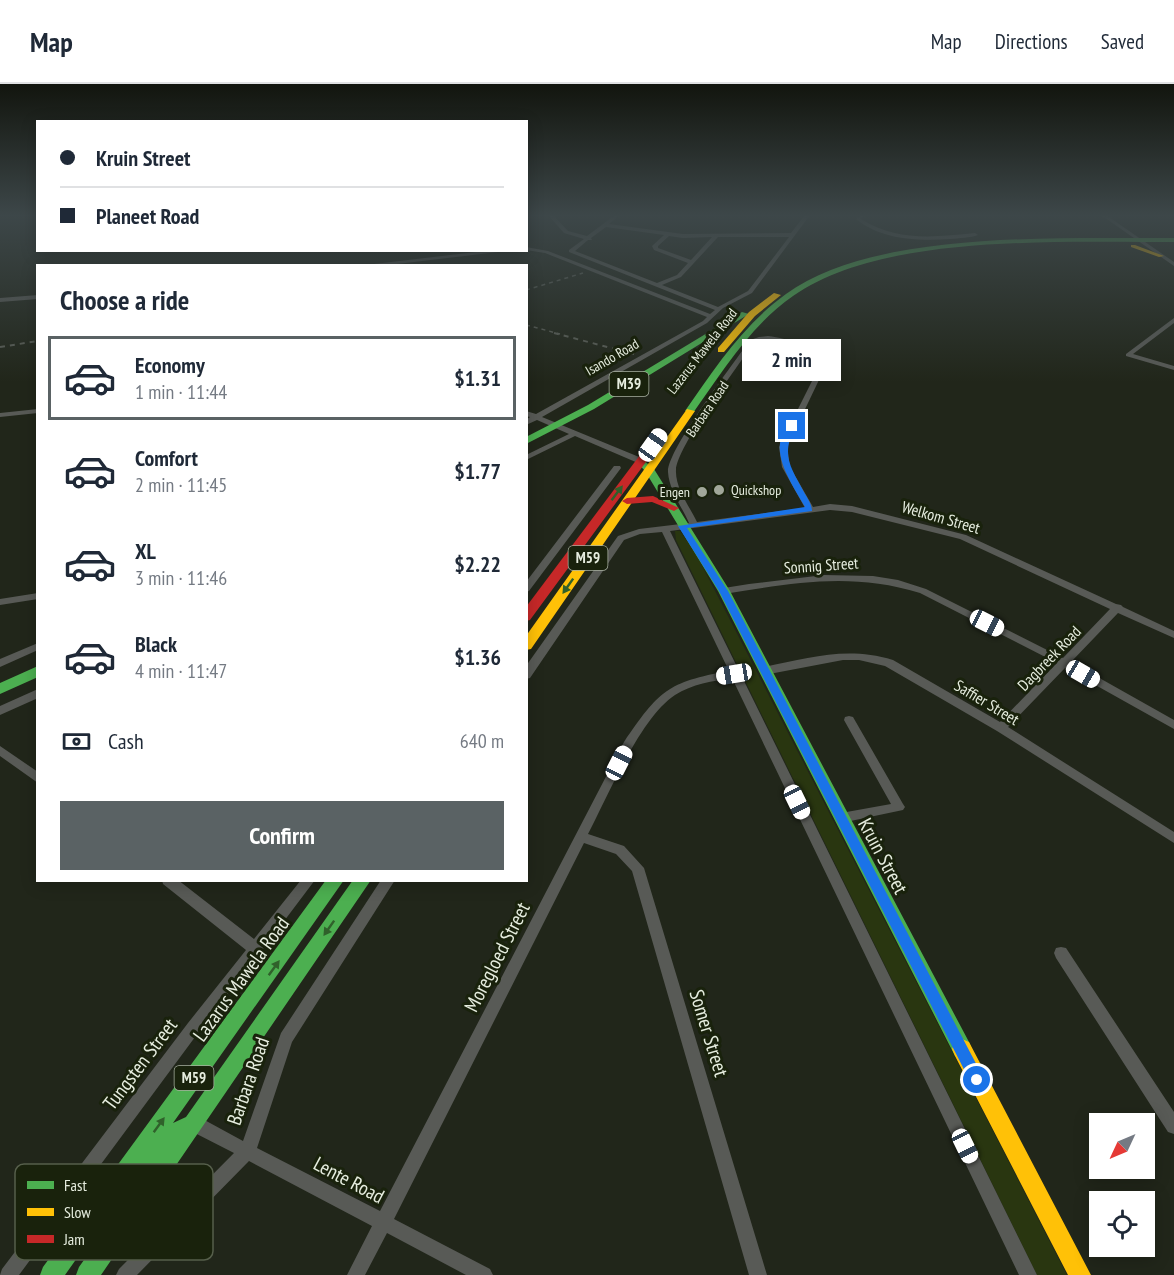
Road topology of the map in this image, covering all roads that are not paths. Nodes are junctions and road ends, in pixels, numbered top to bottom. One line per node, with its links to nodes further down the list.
1 (594, 271): 12 (street)
2 (618, 271): 7 (street)
3 (684, 271): 7 (street)
4 (766, 271): 11 (street, Isando Road)
5 (825, 271): 10 (main road, Lazarus Mawela Road / M59)
6 (834, 271): 10 (main road, Lazarus Mawela Road / M59)
7 (656, 285): 11 (street)
8 (36, 297): 9 (street)
9 (0, 300)
10 (769, 306): 14 (main road, M39); 15 (main road, Isando Road / M39); 26 (main road, Lazarus Mawela Road / M59)
11 (718, 309): 12 (street, Isando Road)
12 (711, 316): 20 (street, Isando Road)
13 (1174, 320): 16 (street)
14 (739, 326): 15 (main road, Isando Road / M39); 26 (main road, Lazarus Mawela Road / M59)
15 (701, 341): 22 (main road, Isando Road / M39)
16 (1174, 368)
17 (36, 411): 19 (street)
18 (528, 414): 20 (street)
19 (0, 415)
20 (538, 418): 21 (street, Isando Road); 22 (street)
21 (528, 422)
22 (556, 426): 23 (street); 24 (main road, Isando Road / M39)
23 (576, 434): 25 (street); 26 (street)
24 (528, 440)
25 (528, 457)
26 (645, 465): 28 (main road, Lazarus Mawela Road / M59); 29 (main road, Kruin Street); 38 (main road, Lazarus Mawela Road / M59, one-way to 26)
27 (616, 468): 33 (street)
28 (627, 501): 29 (main road); 40 (main road, Lazarus Mawela Road / M59, one-way to 40)
29 (674, 508): 31 (main road, Kruin Street)
30 (810, 509): 31 (street, Welkom Street); 31 (street, Barbara Road); 37 (street, Welkom Street)
31 (688, 525): 32 (street); 34 (main road, Kruin Street)
32 (665, 529): 46 (street); 47 (street)
33 (528, 586)
34 (724, 591): 43 (street, Sonnig Street); 44 (main road, Kruin Street)
35 (36, 596): 36 (street)
36 (0, 602)
37 (1118, 607): 39 (street, Welkom Street); 43 (street, Dagbreek Road)
38 (528, 614)
39 (1174, 635)
40 (528, 643)
41 (36, 647): 42 (street)
42 (0, 663)
43 (1065, 663): 52 (street, Sonnig Street); 53 (street, Dagbreek Road)
44 (764, 671): 53 (street, Saffier Street); 56 (main road, Kruin Street)
45 (36, 672): 48 (main road)
46 (528, 672)
47 (734, 674): 57 (street, Moregloed Street); 86 (street)
48 (0, 689)
49 (36, 694): 50 (street)
50 (0, 711)
51 (849, 720): 56 (street)
52 (1174, 725)
53 (1001, 728): 58 (street, Saffier Street)
54 (0, 750): 55 (street)
55 (36, 777)
56 (841, 818): 87 (main road, Kruin Street)
57 (581, 837): 74 (street, Moregloed Street); 85 (street, Somer Street)
58 (1174, 838)
59 (171, 882): 64 (street)
60 (308, 882): 64 (street, Tungsten Street)
61 (335, 882): 70 (main road, Lazarus Mawela Road / M59, one-way to 61)
62 (362, 882): 66 (main road, M59, one-way to 66)
63 (388, 882): 68 (street, Barbara Road)
64 (257, 950): 69 (street, Tungsten Street)
65 (1061, 953): 67 (street)
66 (194, 1123): 68 (street, Lente Road); 71 (main road); 72 (main road, M59)
67 (1174, 1126)
68 (249, 1150): 73 (street, Barbara Road); 74 (street, Lente Road)
69 (91, 1164)
70 (131, 1164)
71 (140, 1164)
72 (165, 1164)
73 (213, 1186)
74 (383, 1221): 83 (street, Moregloed Street); 84 (street, Lente Road)
75 (19, 1260): 79 (street, Tungsten Street)
76 (62, 1260): 80 (main road, Lazarus Mawela Road / M59)
77 (98, 1260): 81 (main road, M59)
78 (140, 1260): 82 (street, Barbara Road)
79 (8, 1275)
80 (51, 1275)
81 (87, 1275)
82 (125, 1275)
83 (356, 1275)
84 (484, 1275)
85 (759, 1275)
86 (1028, 1275)
87 (1080, 1275)

